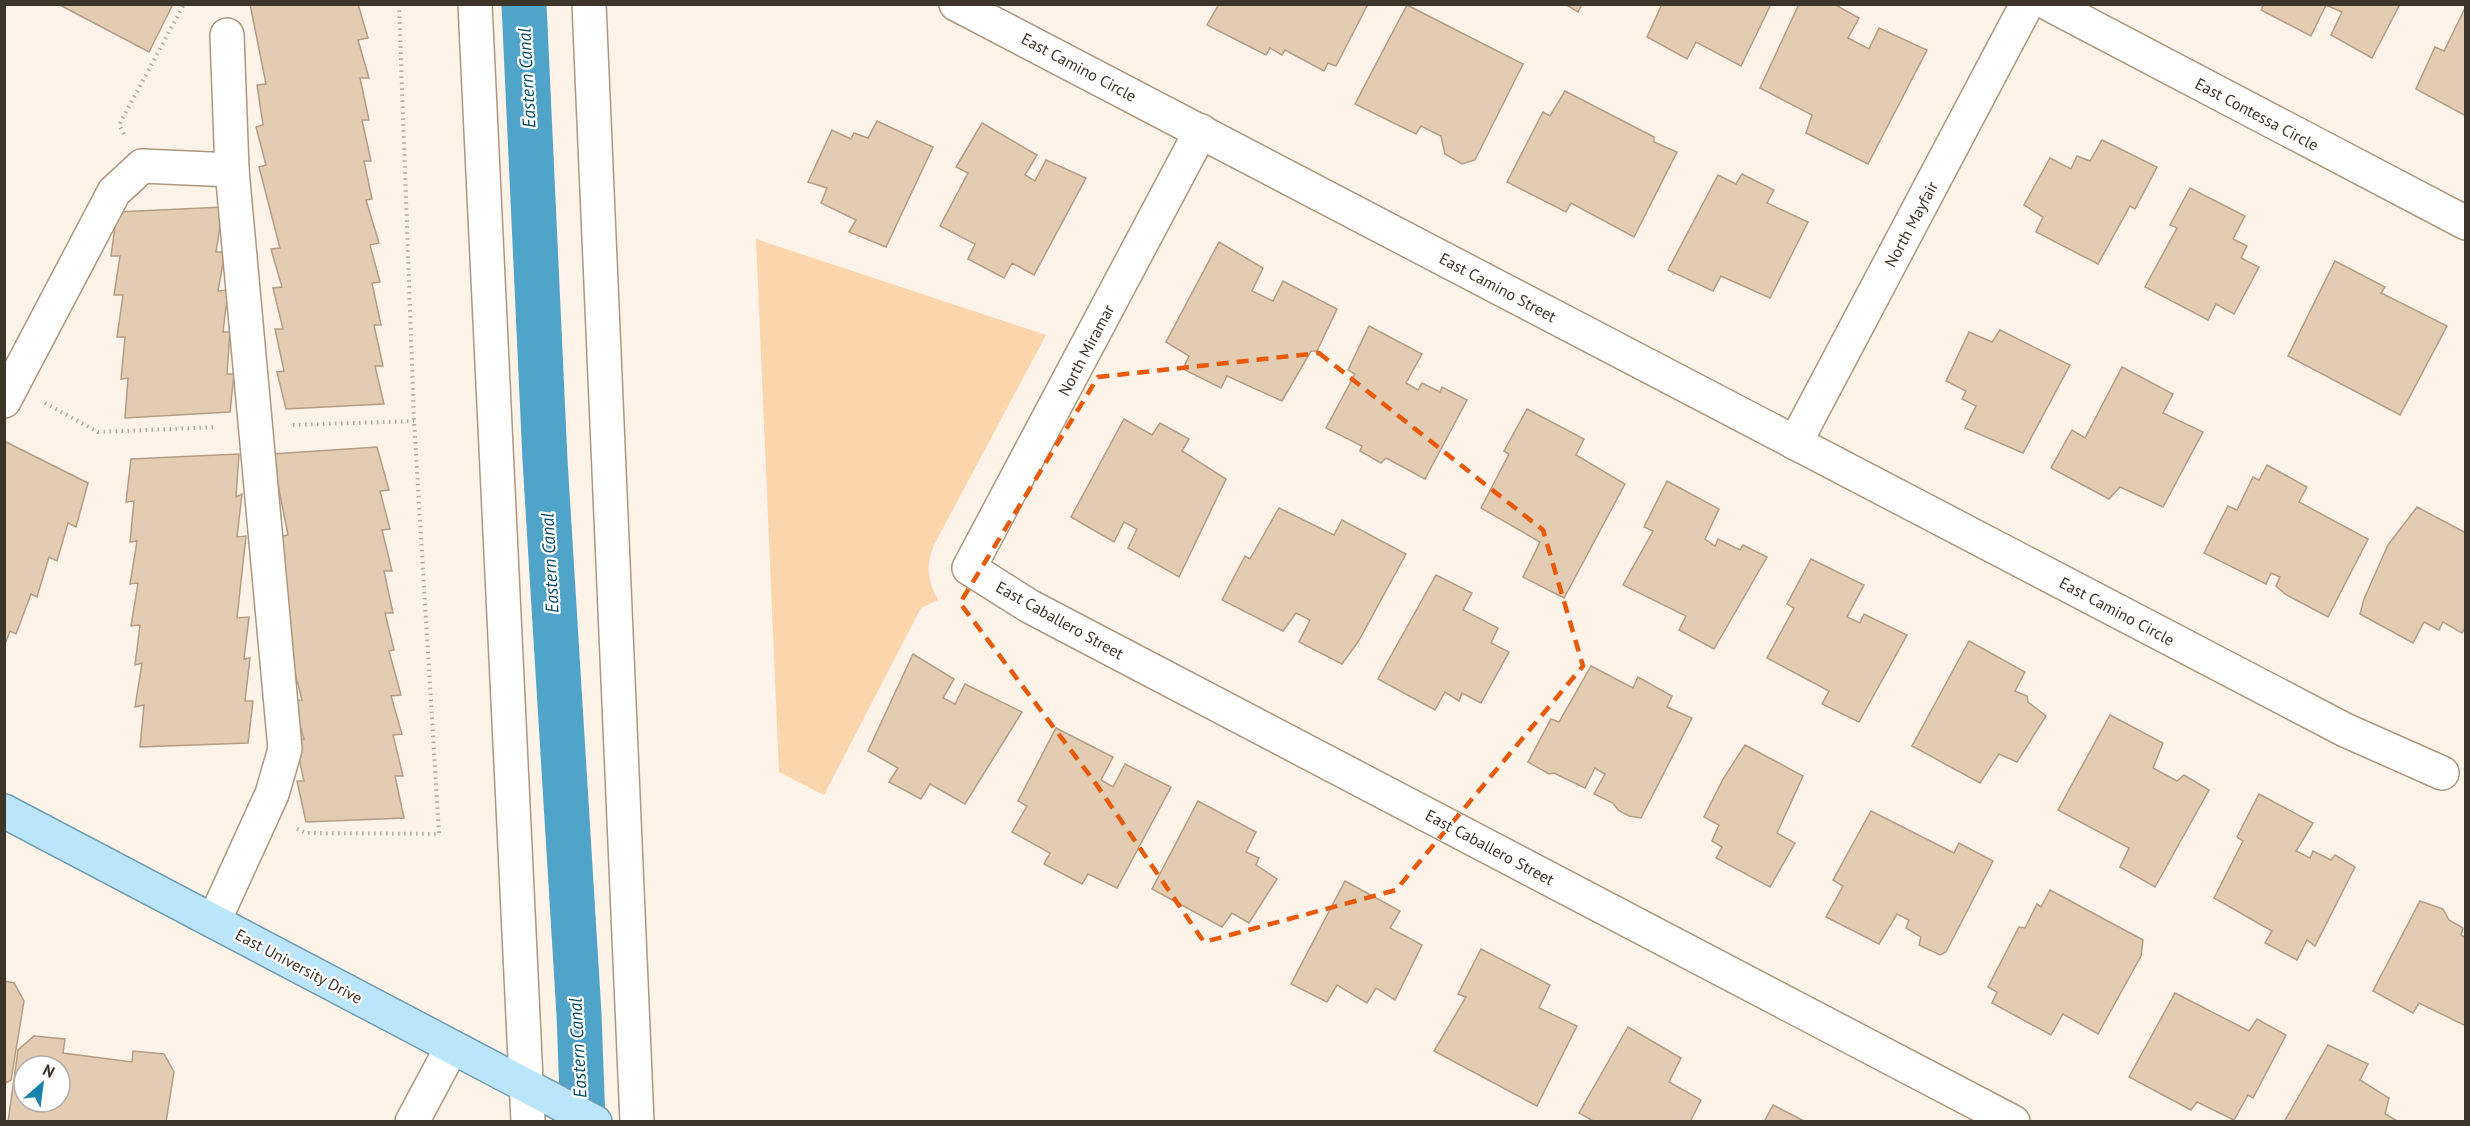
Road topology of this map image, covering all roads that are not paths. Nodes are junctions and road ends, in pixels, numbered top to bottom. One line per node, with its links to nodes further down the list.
1 (475, 4): 17 (street)
2 (589, 4): 20 (street)
3 (956, 4): 7 (street, East Camino Circle)
4 (2027, 4): 11 (street, North Mayfair)
5 (2049, 4): 9 (street, East Contessa Circle)
6 (227, 35): 8 (street)
7 (1201, 131): 11 (street, East Camino Street); 12 (street, North Miramar)
8 (232, 170): 10 (street); 15 (street)
9 (2466, 223)
10 (9, 393)
11 (1796, 443): 13 (street, East Camino Circle)
12 (969, 568): 21 (street, East Caballero Street)
13 (2442, 773)
14 (4, 811): 15 (main road, East University Drive)
15 (214, 921): 16 (main road, East University Drive)
16 (452, 1047): 17 (main road, East University Drive); 18 (street)
17 (531, 1100): 19 (main road, East University Drive)
18 (412, 1122)
19 (595, 1122)
20 (637, 1122)
21 (2013, 1122)

